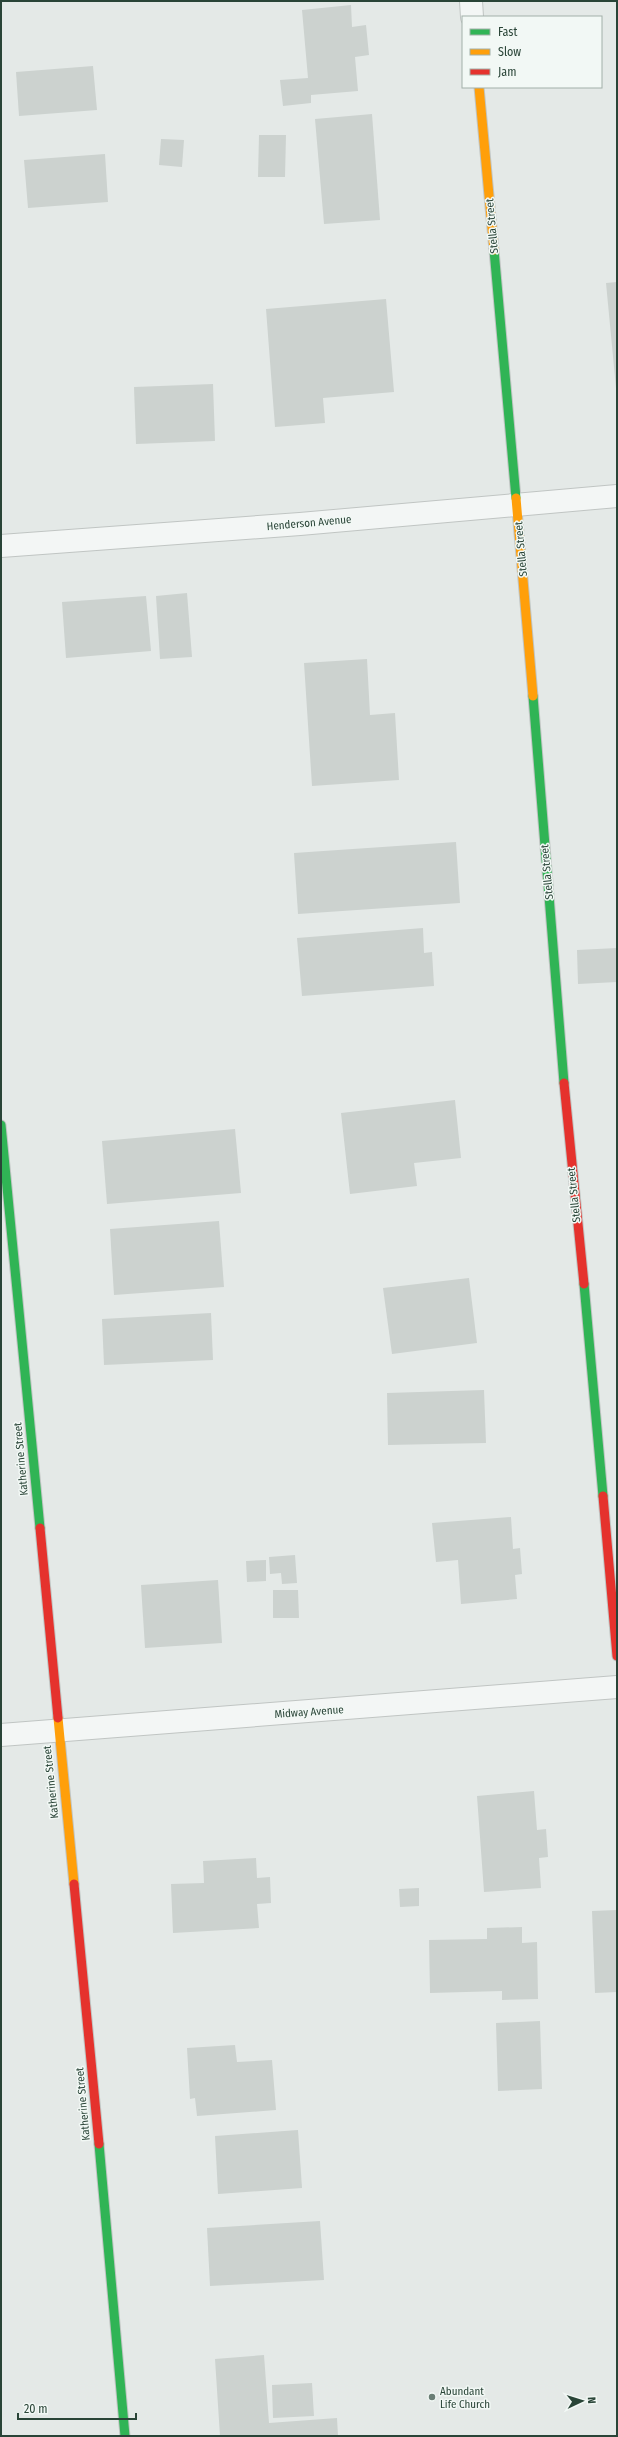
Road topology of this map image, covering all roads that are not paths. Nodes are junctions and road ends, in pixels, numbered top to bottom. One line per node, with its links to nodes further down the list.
1 (471, 1): 2 (street)
2 (472, 16)
3 (479, 88): 5 (street, Stella Street)
4 (617, 496): 5 (street, Henderson Avenue)
5 (517, 504): 6 (street, Henderson Avenue); 8 (street, Stella Street)
6 (1, 546)
7 (1, 1125): 10 (street, Katherine Street)
8 (617, 1656)
9 (617, 1687): 10 (street, Midway Avenue)
10 (58, 1731): 11 (street, Midway Avenue); 12 (street, Katherine Street)
11 (1, 1735)
12 (125, 2436)

